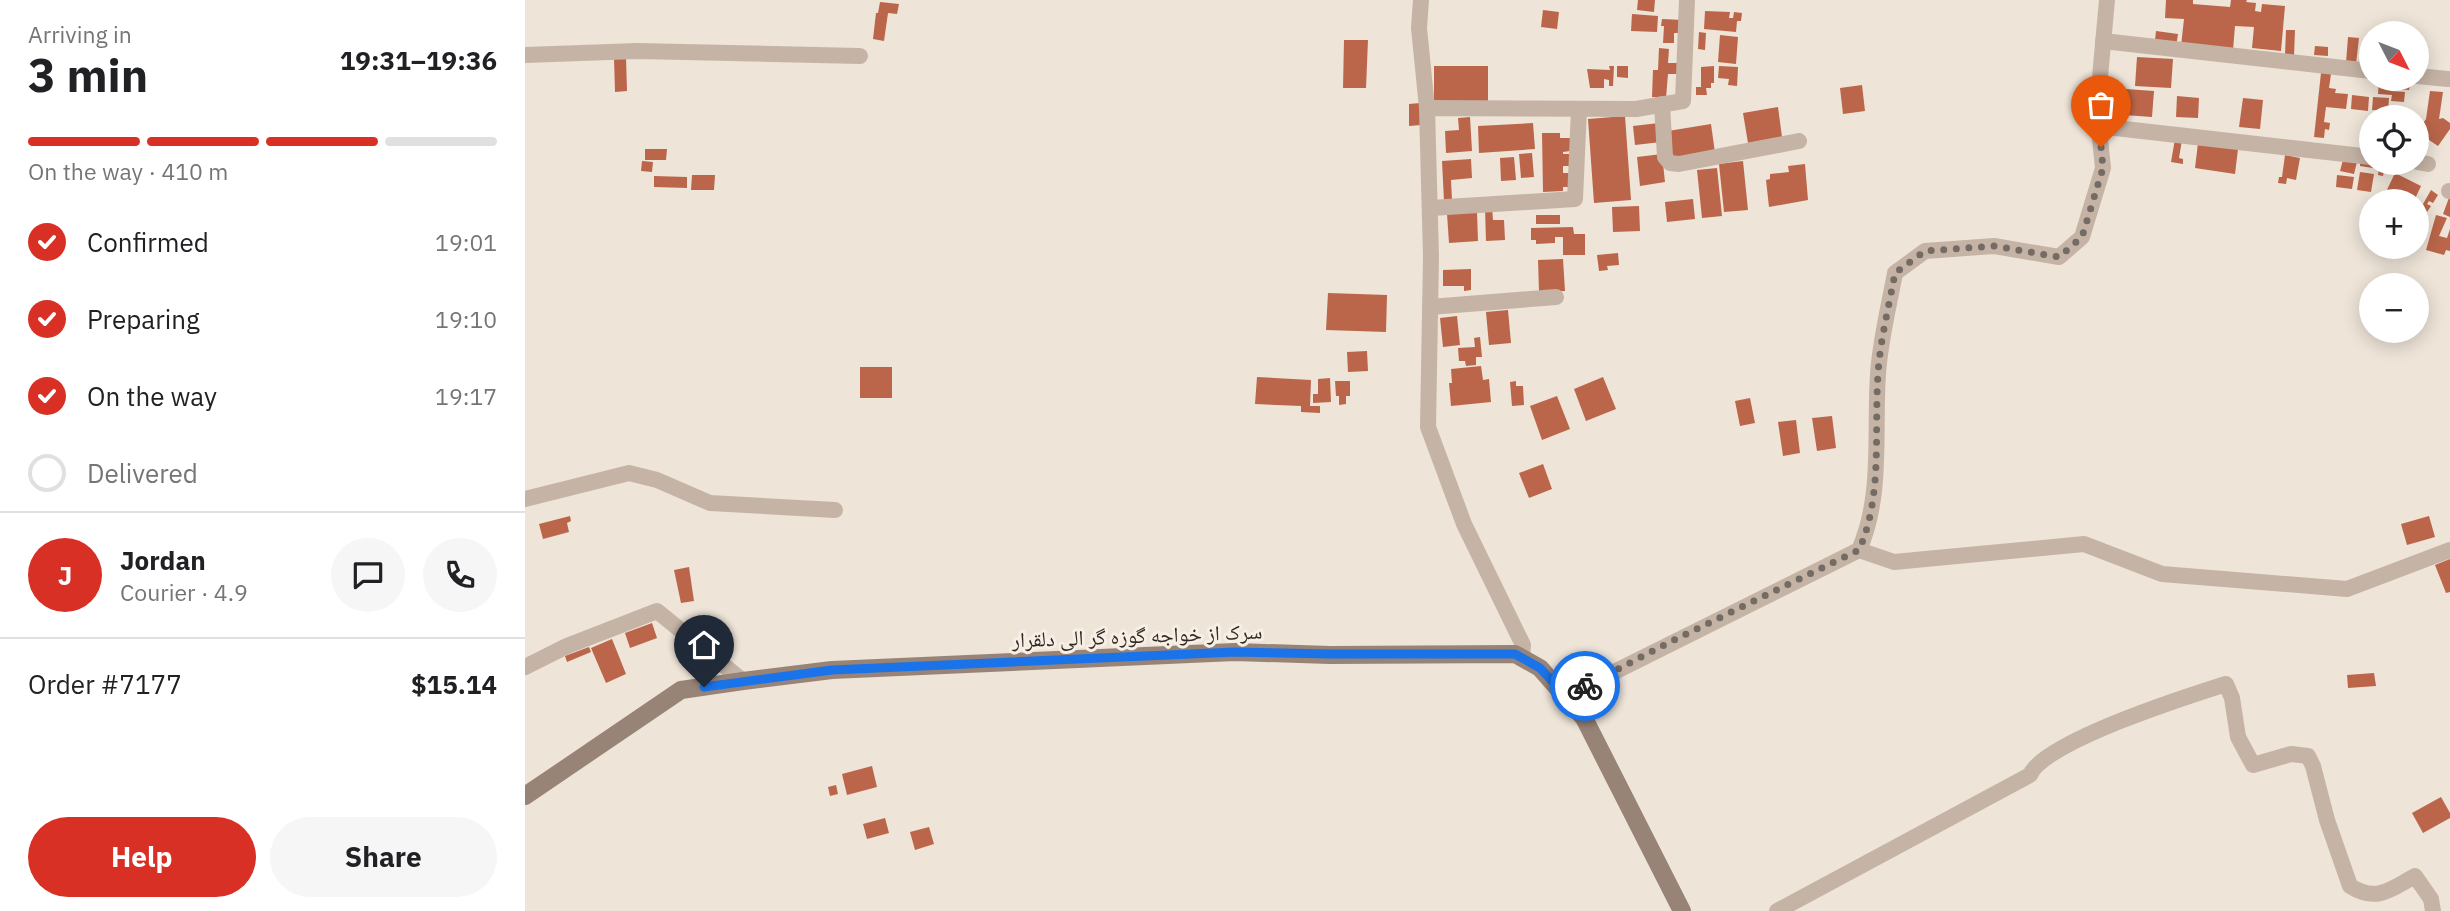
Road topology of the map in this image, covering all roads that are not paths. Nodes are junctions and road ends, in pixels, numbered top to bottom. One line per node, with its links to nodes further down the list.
1 (1421, 0): 11 (street)
2 (1687, 0): 10 (street)
3 (2107, 0): 4 (street)
4 (2103, 41): 7 (street); 13 (street)
5 (525, 55): 6 (street)
6 (860, 56)
7 (2359, 70)
8 (2429, 77): 9 (street)
9 (2448, 79)
10 (1662, 104): 12 (street); 14 (street)
11 (1427, 108): 12 (street); 16 (street)
12 (1579, 108): 16 (street)
13 (2098, 126): 15 (street); 21 (street)
14 (1799, 142)
15 (2359, 156)
16 (1431, 208): 18 (street)
17 (1556, 297): 18 (street)
18 (1430, 307): 23 (street)
19 (525, 499): 20 (street)
20 (835, 510)
21 (1859, 550): 22 (street); 26 (street)
22 (2450, 550)
23 (1522, 658): 25 (street, سرک از خواجه گوزه گر الی دلقرار); 26 (street, سرک از خواجه گوزه گر الی دلقرار)
24 (525, 667): 25 (street)
25 (743, 681): 27 (street, سرک از خواجه گوزه گر الی دلقرار)
26 (1566, 696): 28 (street, سرک از خواجه گوزه گر الی دلقرار)
27 (525, 796)
28 (1682, 911)
29 (1777, 911): 30 (street)
30 (2434, 911)

